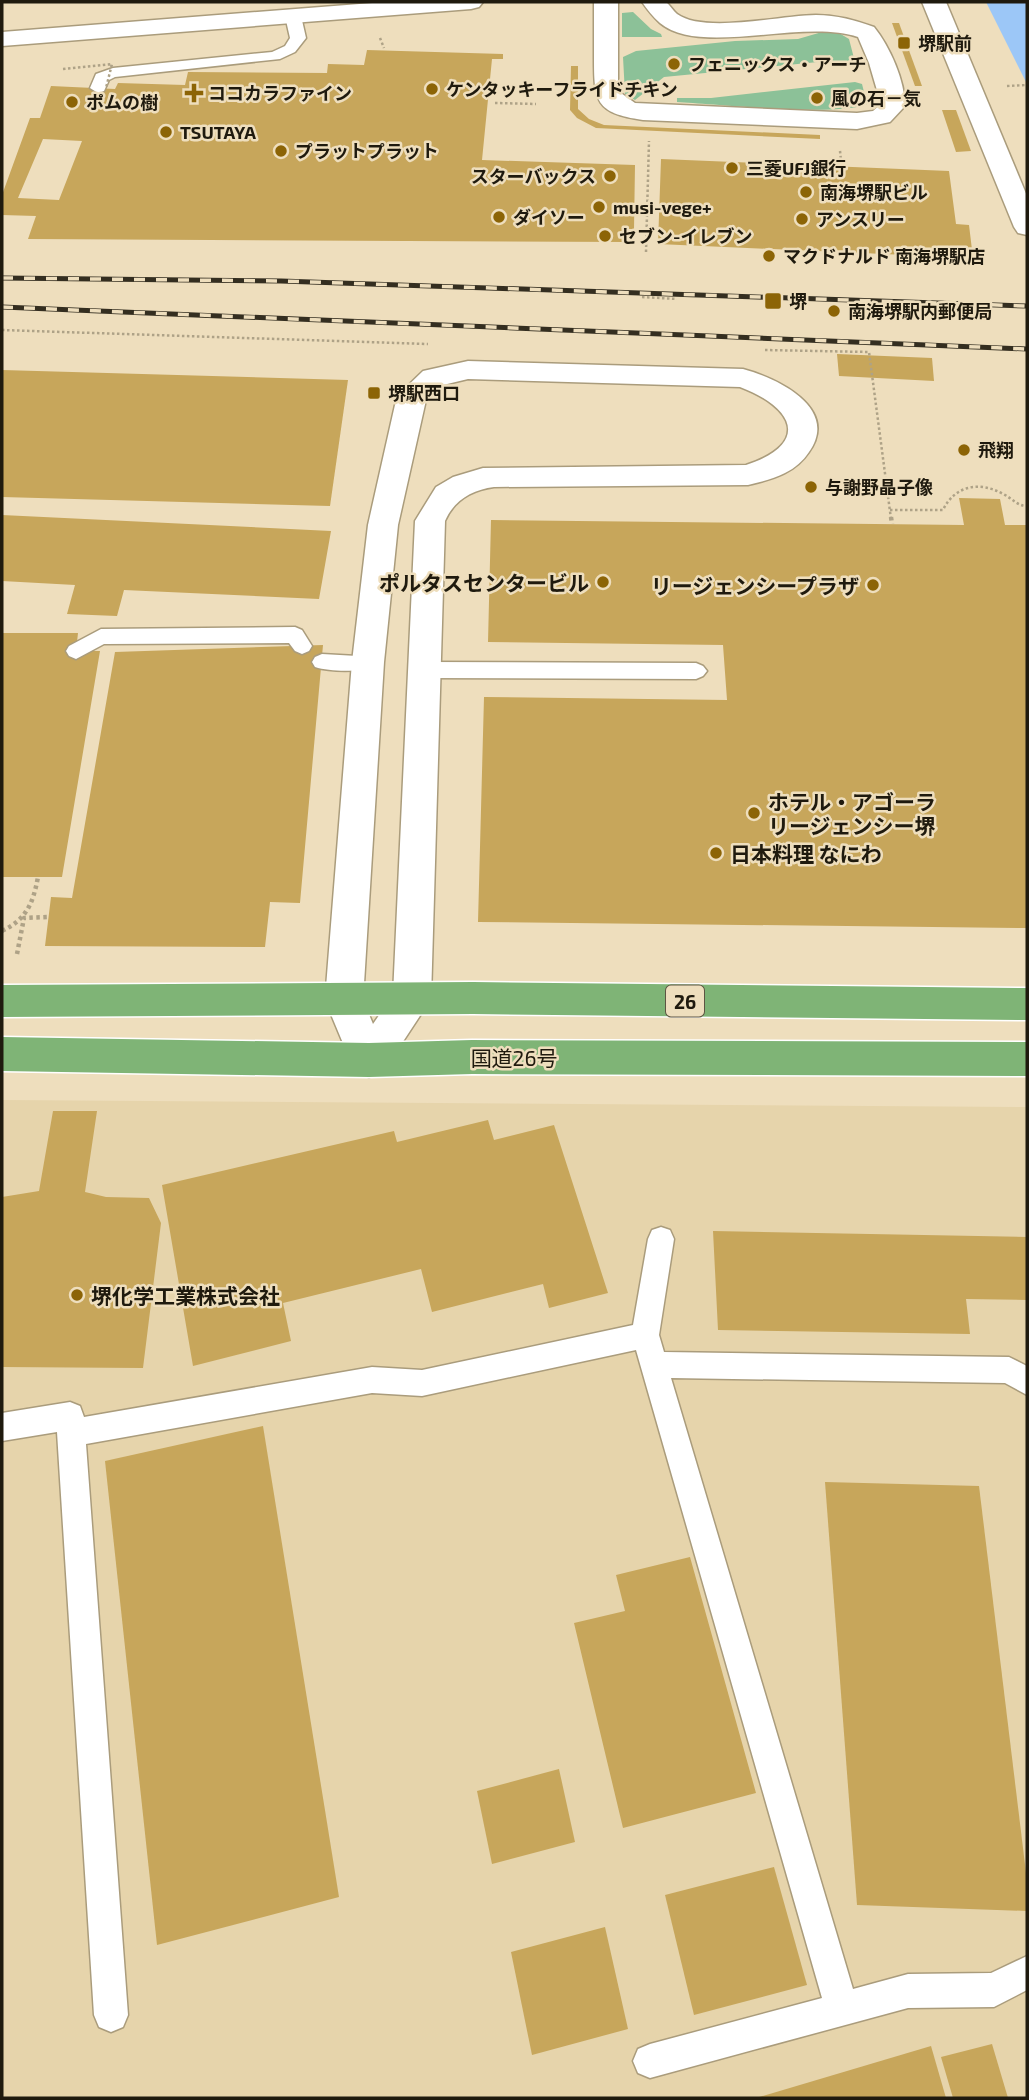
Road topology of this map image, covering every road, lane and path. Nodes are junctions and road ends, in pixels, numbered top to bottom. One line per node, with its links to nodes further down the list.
1 (254, 2): 7 (street)
2 (471, 2): 6 (street)
3 (606, 2): 4 (street)
4 (654, 2)
5 (934, 2): 18 (street)
6 (293, 16): 8 (street); 12 (lane)
7 (2, 22)
8 (2, 39)
9 (63, 69): 12 (path, bridge)
10 (1027, 85): 11 (path)
11 (1006, 86)
12 (102, 88)
13 (495, 103): 14 (path)
14 (536, 104)
15 (649, 138): 19 (path)
16 (838, 143): 17 (path)
17 (843, 179)
18 (1027, 227)
19 (646, 252)
20 (642, 297): 21 (path)
21 (677, 299)
22 (2, 330): 23 (path)
23 (351, 342)
24 (869, 352): 26 (path)
25 (1027, 506): 26 (path)
26 (890, 510): 27 (path)
27 (892, 524)
28 (302, 646): 29 (lane)
29 (76, 651)
30 (322, 662): 31 (lane)
31 (368, 662): 32 (street); 40 (street)
32 (426, 670): 33 (lane); 39 (street)
33 (696, 671)
34 (38, 877): 36 (path)
35 (47, 917): 36 (path)
36 (24, 918): 37 (path); 38 (path)
37 (2, 931)
38 (17, 954)
39 (412, 999): 40 (highway, 26); 42 (highway, 26); 45 (street)
40 (344, 1000): 41 (highway, 26); 45 (street)
41 (2, 1001)
42 (1027, 1004)
43 (2, 1054): 45 (highway, 国道26号)
44 (1027, 1059): 45 (highway, 国道26号)
45 (369, 1060)
46 (661, 1239): 47 (lane)
47 (645, 1335): 48 (lane); 51 (lane)
48 (654, 1365): 49 (lane); 53 (lane)
49 (1027, 1382)
50 (2, 1427): 51 (lane)
51 (71, 1433): 54 (lane)
52 (1027, 1972): 53 (lane)
53 (842, 2008): 55 (lane)
54 (111, 2015)
55 (650, 2061)

